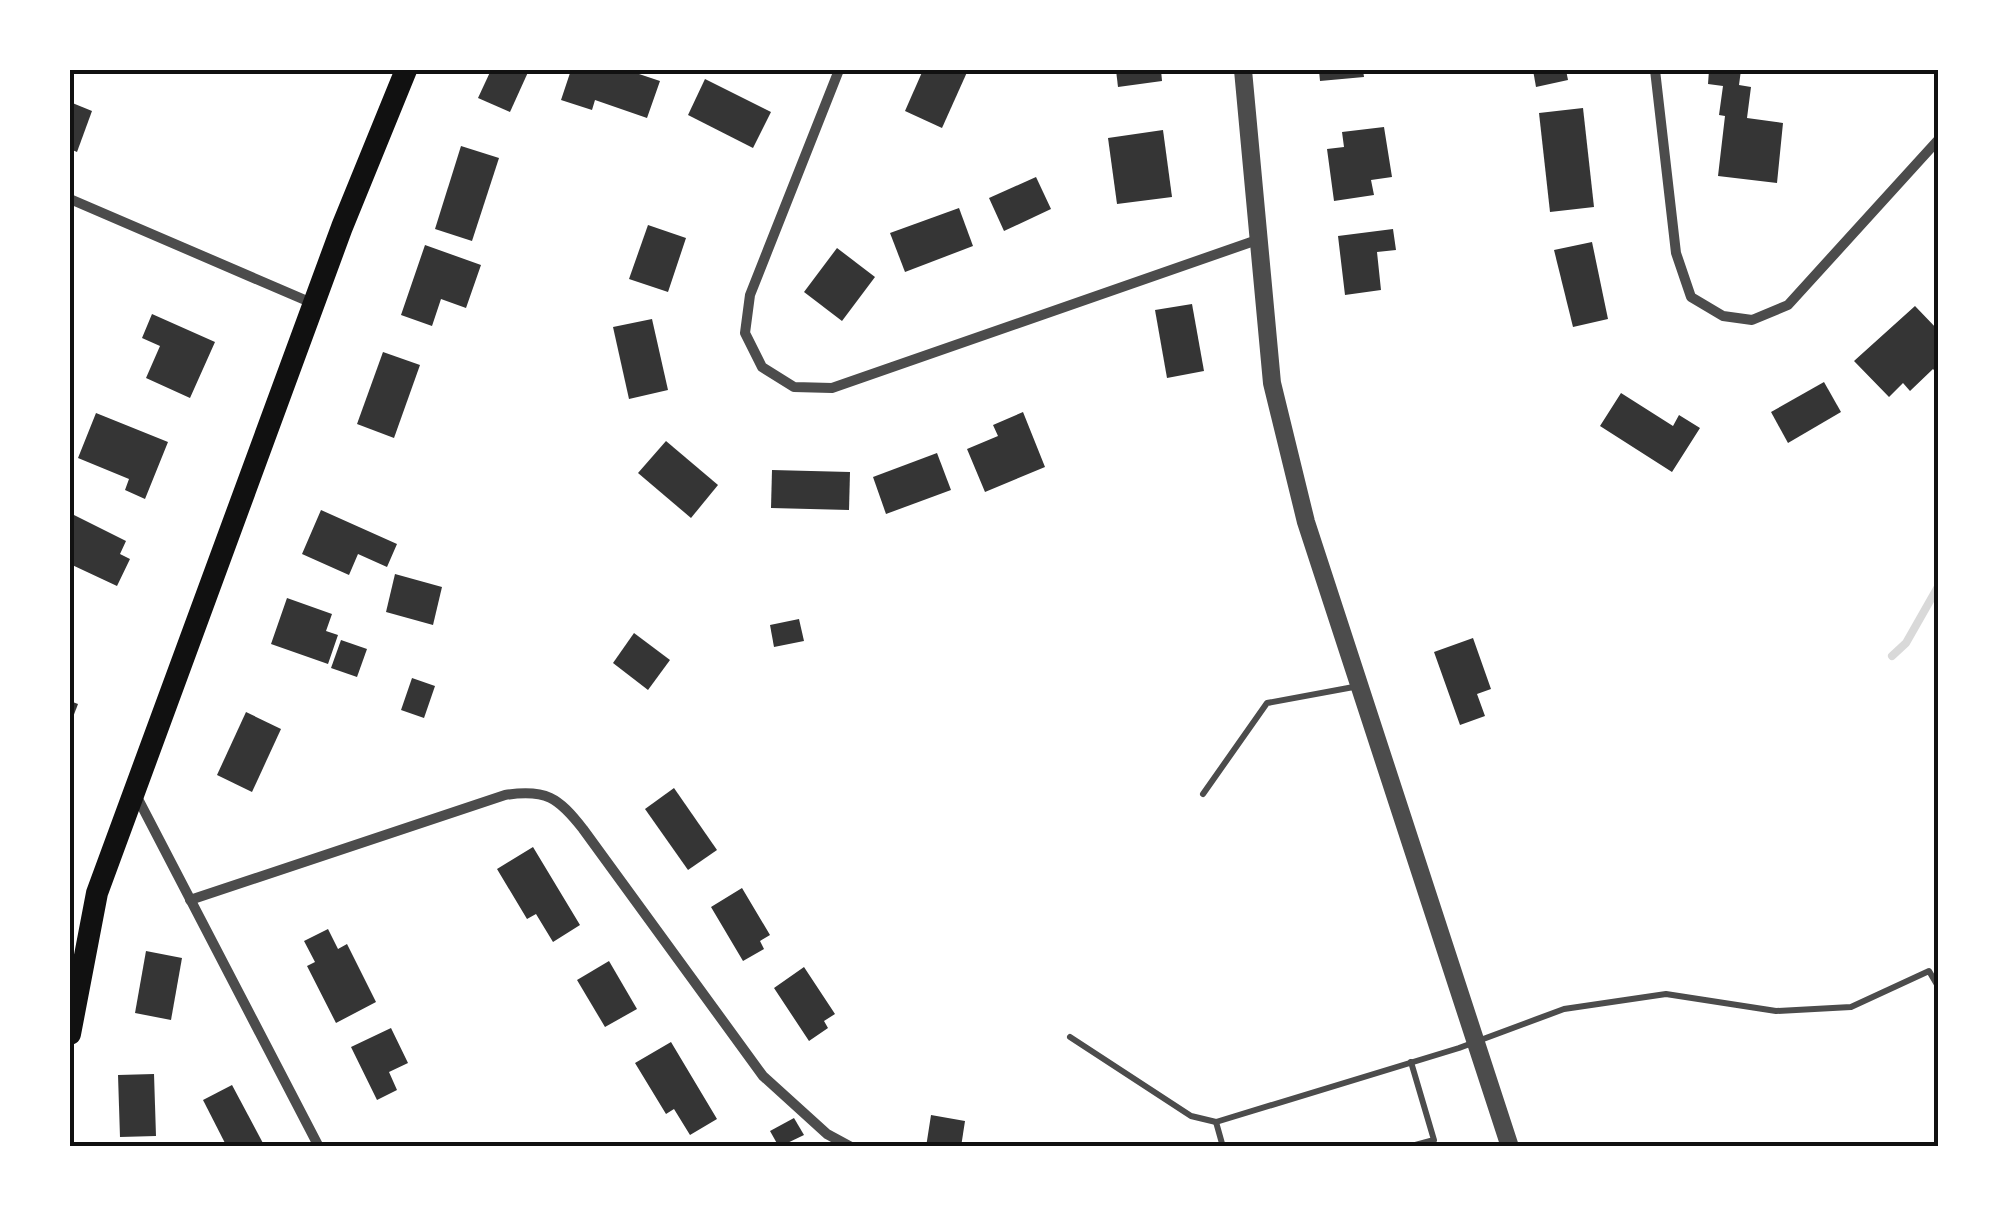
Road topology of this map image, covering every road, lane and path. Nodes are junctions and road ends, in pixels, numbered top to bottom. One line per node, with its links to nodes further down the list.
1 (406, 70): 8 (main road)
2 (838, 70): 7 (street)
3 (1243, 70): 7 (street)
4 (1655, 70): 5 (street)
5 (1939, 140)
6 (70, 198): 8 (street)
7 (1257, 240): 9 (street)
8 (313, 303): 10 (main road)
9 (1360, 686): 11 (lane); 16 (street)
10 (133, 790): 12 (street); 14 (main road)
11 (1202, 794)
12 (190, 900): 19 (street); 20 (street)
13 (1939, 988): 16 (lane)
14 (70, 1034)
15 (1070, 1037): 18 (lane)
16 (1476, 1039): 17 (lane); 23 (street)
17 (1412, 1062): 18 (lane); 22 (lane)
18 (1216, 1122): 21 (lane)
19 (319, 1147)
20 (851, 1147)
21 (1223, 1147)
22 (1408, 1147)
23 (1510, 1147)

